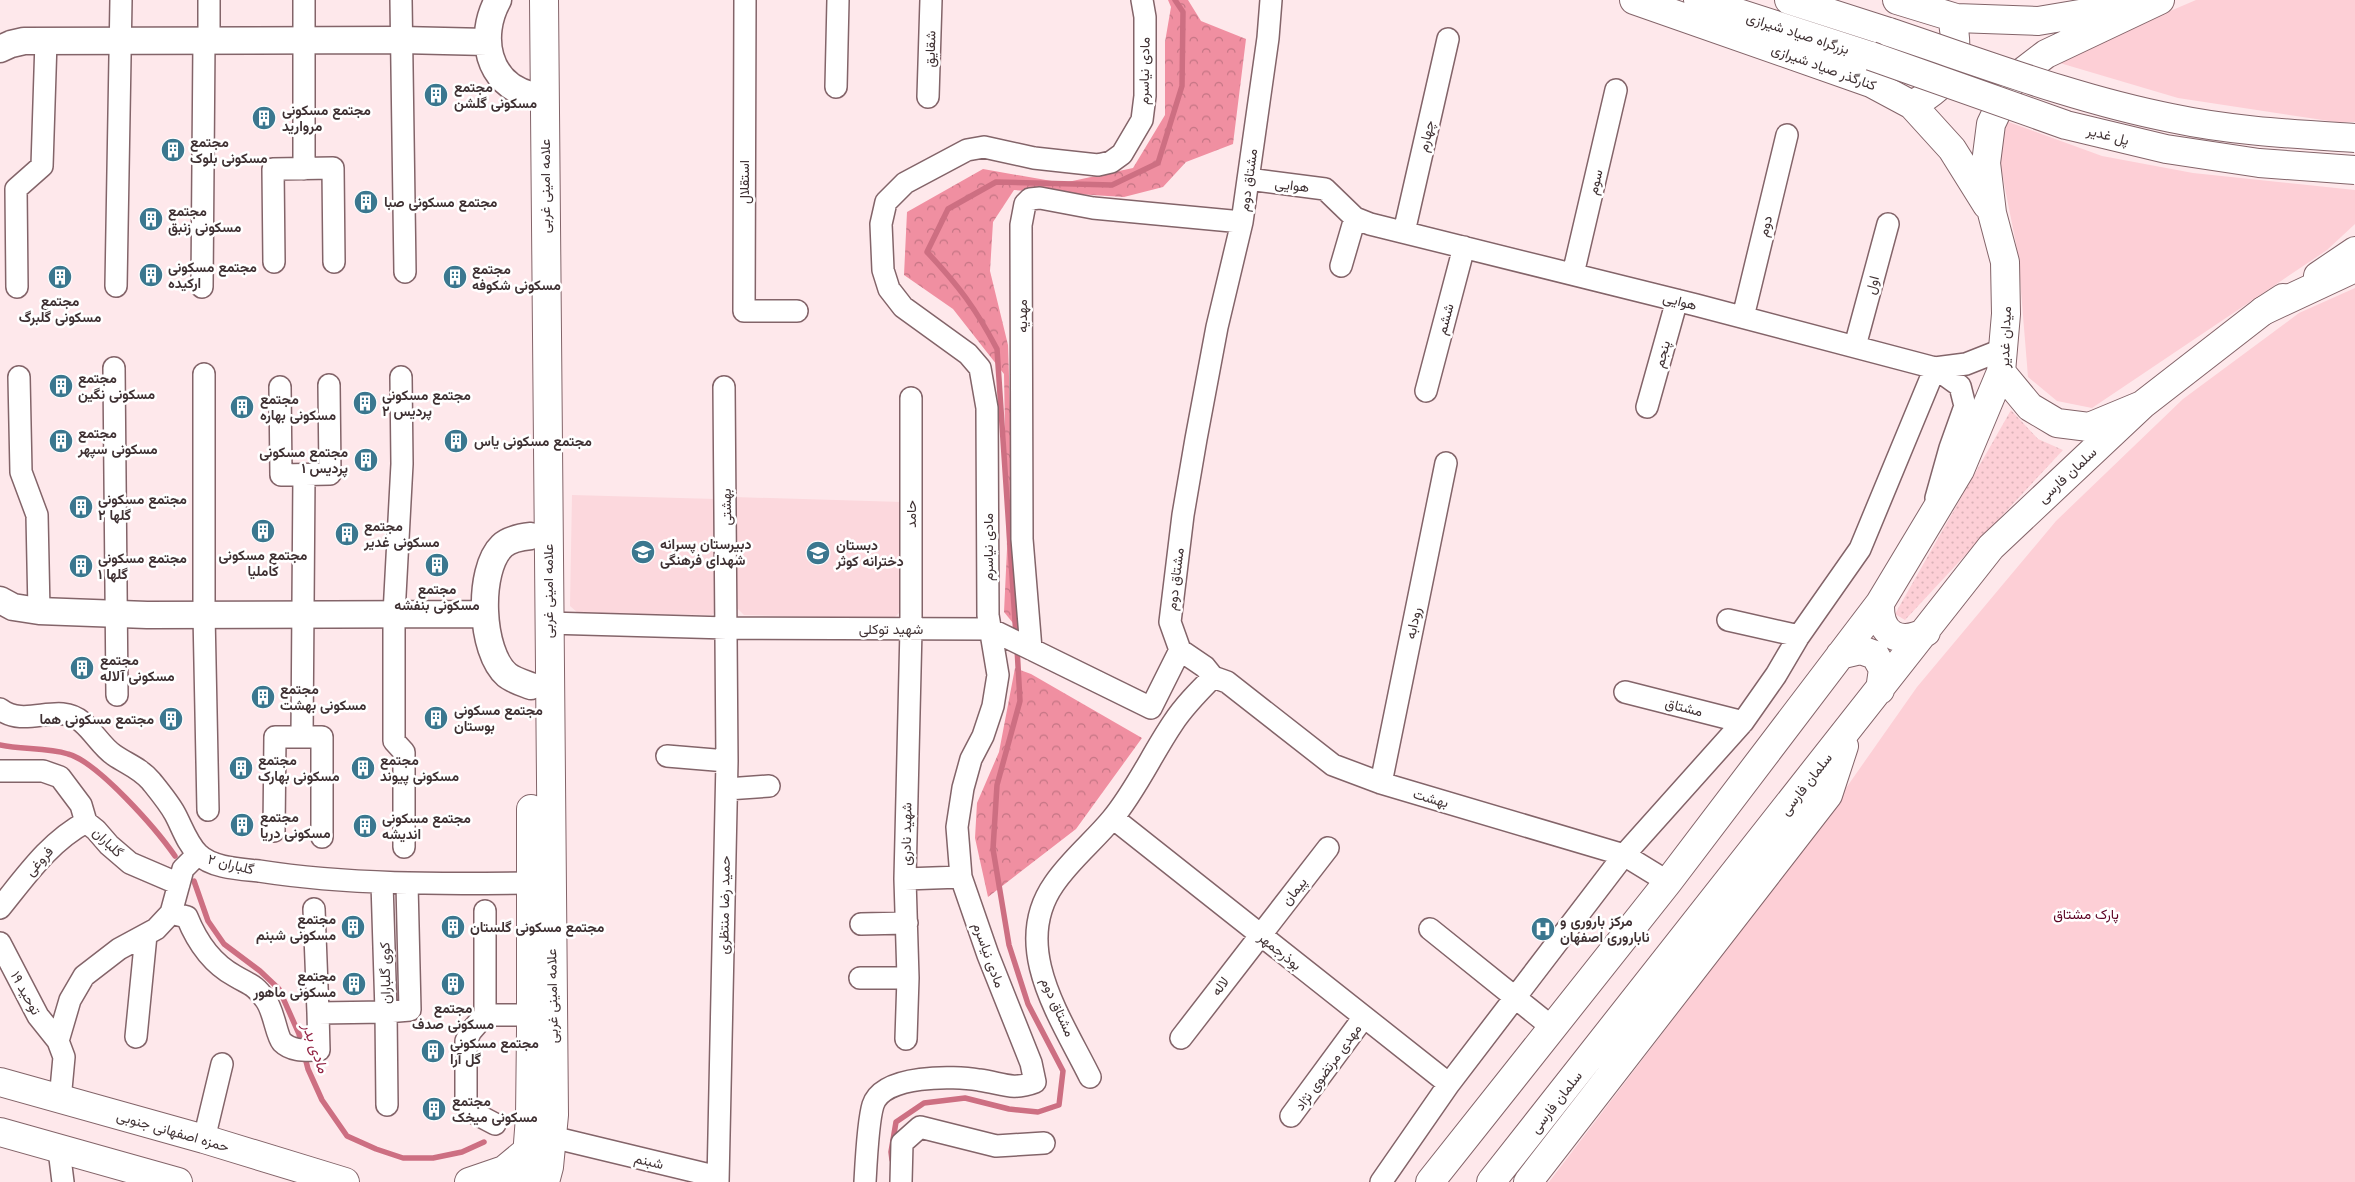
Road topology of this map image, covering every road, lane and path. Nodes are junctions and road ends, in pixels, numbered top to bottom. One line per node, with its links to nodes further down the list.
1 (121, 0): 23 (street)
2 (209, 0): 24 (street)
3 (304, 0): 20 (street)
4 (401, 0): 21 (street)
5 (498, 0): 25 (street)
6 (531, 0): 30 (main road, علامه امینی غربی)
7 (544, 0): 85 (main road, علامه امینی غربی)
8 (745, 0): 55 (street, استقلال)
9 (838, 0): 28 (street)
10 (931, 0): 31 (street, شقایق)
11 (1142, 0): 88 (street, مادی نیاسرم)
12 (1271, 0): 37 (street, مشتاق دوم)
13 (1634, 0): 32 (main road, کنارگذر صیاد شیرازی)
14 (1698, 0): 27 (main road, بزرگراه صیاد شیرازی)
15 (1789, 0): 34 (main road, بزرگراه صیاد شیرازی, bridge)
16 (1897, 0): 18 (main road)
17 (2158, 1): 18 (main road); 38 (main road, میدان غدیر)
18 (1952, 17): 32 (main road)
19 (1448, 39): 42 (street, چهارم)
20 (304, 40): 21 (street); 24 (street); 35 (street)
21 (401, 40): 25 (street); 49 (street)
22 (46, 41): 23 (street); 26 (street); 52 (street)
23 (120, 41): 24 (street); 51 (street)
24 (204, 41): 53 (street)
25 (487, 42): 30 (street)
26 (0, 49)
27 (1871, 56): 36 (main road, پل غدیر, bridge)
28 (836, 87)
29 (1616, 90): 50 (street, سوم)
30 (531, 95): 75 (main road, علامه امینی غربی)
31 (928, 97)
32 (1912, 105): 38 (main road, کنارگذر صیاد شیرازی)
33 (1787, 135): 57 (street, دوم)
34 (2355, 138)
35 (304, 168): 45 (street); 46 (street)
36 (2355, 170)
37 (1248, 180): 39 (street, هوایی); 40 (street, مشتاق دوم)
38 (1992, 213): 59 (main road, میدان غدیر)
39 (1355, 218): 42 (street, هوایی); 47 (street)
40 (1242, 222): 91 (street, مهدیه); 92 (street, مشتاق دوم)
41 (1888, 224): 58 (street, اول)
42 (1404, 232): 43 (street, هوایی)
43 (1464, 247): 50 (street, هوایی); 68 (street, ششم)
44 (2355, 251): 56 (main road, میدان غدیر)
45 (274, 262)
46 (334, 262)
47 (1341, 266)
48 (2355, 268): 56 (main road)
49 (405, 272)
50 (1573, 274): 54 (street, هوایی)
51 (116, 286)
52 (17, 287)
53 (202, 287)
54 (1677, 300): 57 (street, هوایی); 71 (street, پنجم)
55 (797, 311)
56 (2263, 311): 70 (main road, میدان غدیر)
57 (1743, 317): 58 (street, هوایی)
58 (1855, 346): 61 (street, هوایی)
59 (2002, 360): 61 (street, هوایی); 70 (main road, میدان غدیر); 74 (main road)
60 (114, 368): 79 (street)
61 (1935, 368): 74 (street); 90 (street)
62 (204, 374): 80 (street)
63 (19, 377): 78 (street)
64 (402, 377): 82 (street)
65 (329, 384): 73 (street)
66 (280, 387): 73 (street)
67 (724, 387): 86 (street, بهشتی)
68 (1426, 390)
69 (911, 398): 87 (street, حامد)
70 (2142, 405): 89 (main road, سلمان فارسی)
71 (1648, 407)
72 (1446, 462): 106 (street, رودابه)
73 (304, 475): 81 (street)
74 (1931, 518): 77 (main road)
75 (531, 536): 83 (street); 95 (main road, علامه امینی غربی)
76 (0, 600): 78 (street)
77 (1880, 603): 89 (main road); 93 (main road)
78 (39, 611): 79 (street)
79 (117, 613): 80 (street); 98 (street)
80 (204, 614): 81 (street); 109 (street)
81 (302, 614): 82 (street); 102 (street)
82 (394, 614): 83 (street); 114 (street)
83 (485, 614): 95 (street)
84 (1728, 620): 90 (street)
85 (548, 622): 86 (street, شهید توکلی); 159 (main road, علامه امینی غربی)
86 (727, 628): 87 (street, شهید توکلی); 104 (street, حمید رضا منتظری)
87 (911, 629): 88 (street, شهید توکلی); 119 (street, شهید نادری)
88 (990, 629): 91 (street, شهید توکلی); 118 (street, مادی نیاسرم)
89 (1926, 632): 96 (main road, سلمان فارسی)
90 (1799, 636): 100 (street)
91 (1031, 649): 92 (street, شهید توکلی)
92 (1180, 650): 94 (street)
93 (1840, 655): 96 (main road); 120 (main road)
94 (1213, 677): 106 (street, بهشت); 110 (street, مشتاق دوم)
95 (531, 686): 122 (main road, علامه امینی غربی)
96 (1880, 690): 101 (main road, سلمان فارسی)
97 (1624, 692): 100 (street, مشتاق)
98 (117, 695)
99 (0, 709): 116 (street, گلباران ۲)
100 (1743, 722): 117 (street)
101 (1848, 730): 173 (main road, سلمان فارسی); 174 (main road)
102 (302, 736): 112 (street); 113 (street)
103 (667, 756): 104 (street)
104 (727, 760): 108 (street, حمید رضا منتظری)
105 (0, 771): 111 (street, گلباران)
106 (1381, 783): 117 (street, بهشت)
107 (769, 786): 108 (street)
108 (726, 789): 161 (street, حمید رضا منتظری)
109 (208, 810)
110 (1113, 818): 132 (street, بوذرجمهر); 149 (street, مشتاق دوم)
111 (86, 822): 123 (street, گلباران); 125 (street, فروغی)
112 (274, 831)
113 (322, 837)
114 (404, 848)
115 (1328, 848): 132 (street, پیمان)
116 (198, 854): 121 (street, گلباران ۲); 123 (street)
117 (1624, 855): 120 (street, بهشت); 137 (street)
118 (961, 877): 119 (street); 169 (street, مادی نیاسرم)
119 (905, 878): 129 (street, شهید نادری)
120 (1668, 882): 143 (main road)
121 (382, 883): 124 (street, گلباران ۲); 138 (street, کوی گلباران)
122 (531, 883): 124 (street, گلباران ۲); 141 (main road, علامه امینی غربی)
123 (180, 884): 128 (street)
124 (407, 884): 138 (street)
125 (0, 908)
126 (314, 909): 139 (street)
127 (485, 911): 140 (street)
128 (171, 913): 133 (street); 139 (street)
129 (907, 923): 130 (street); 136 (street, شهید نادری)
130 (861, 924)
131 (1430, 929): 137 (street)
132 (1259, 934): 142 (street, بوذرجمهر); 145 (street, لاله)
133 (146, 935): 144 (street); 147 (street)
134 (0, 943): 147 (street, توحید ۱۹)
135 (860, 978): 136 (street)
136 (908, 978): 146 (street, شهید نادری)
137 (1516, 998): 143 (street); 151 (street)
138 (386, 1012): 139 (street, کوی گلباران); 153 (street)
139 (318, 1013)
140 (485, 1015): 141 (street); 155 (street)
141 (531, 1015): 159 (main road, علامه امینی غربی)
142 (1364, 1017): 151 (street, بوذرجمهر); 154 (street, مهدی مرتضوی نژاد)
143 (1553, 1028): 172 (main road)
144 (136, 1037)
145 (1181, 1038)
146 (906, 1039)
147 (58, 1041): 152 (street)
148 (222, 1064): 157 (street)
149 (1090, 1077)
150 (0, 1082): 152 (main road, حمزه اصفهانی جنوبی)
151 (1449, 1084): 171 (street)
152 (60, 1100): 157 (main road, حمزه اصفهانی جنوبی)
153 (387, 1105)
154 (1291, 1116)
155 (495, 1124)
156 (0, 1132): 160 (main road)
157 (204, 1139): 164 (main road, حمزه اصفهانی جنوبی)
158 (1044, 1143): 170 (street)
159 (543, 1146): 161 (street, شبنم); 165 (main road); 166 (main road, علامه امینی غربی); 167 (main road, علامه امینی غربی); 168 (main road)
160 (60, 1150): 162 (street); 163 (main road)
161 (718, 1179)
162 (64, 1182)
163 (178, 1182)
164 (345, 1182)
165 (469, 1182)
166 (525, 1182)
167 (545, 1182)
168 (560, 1182)
169 (865, 1182)
170 (901, 1182)
171 (1381, 1182)
172 (1430, 1182)
173 (1492, 1182)
174 (1528, 1182)

